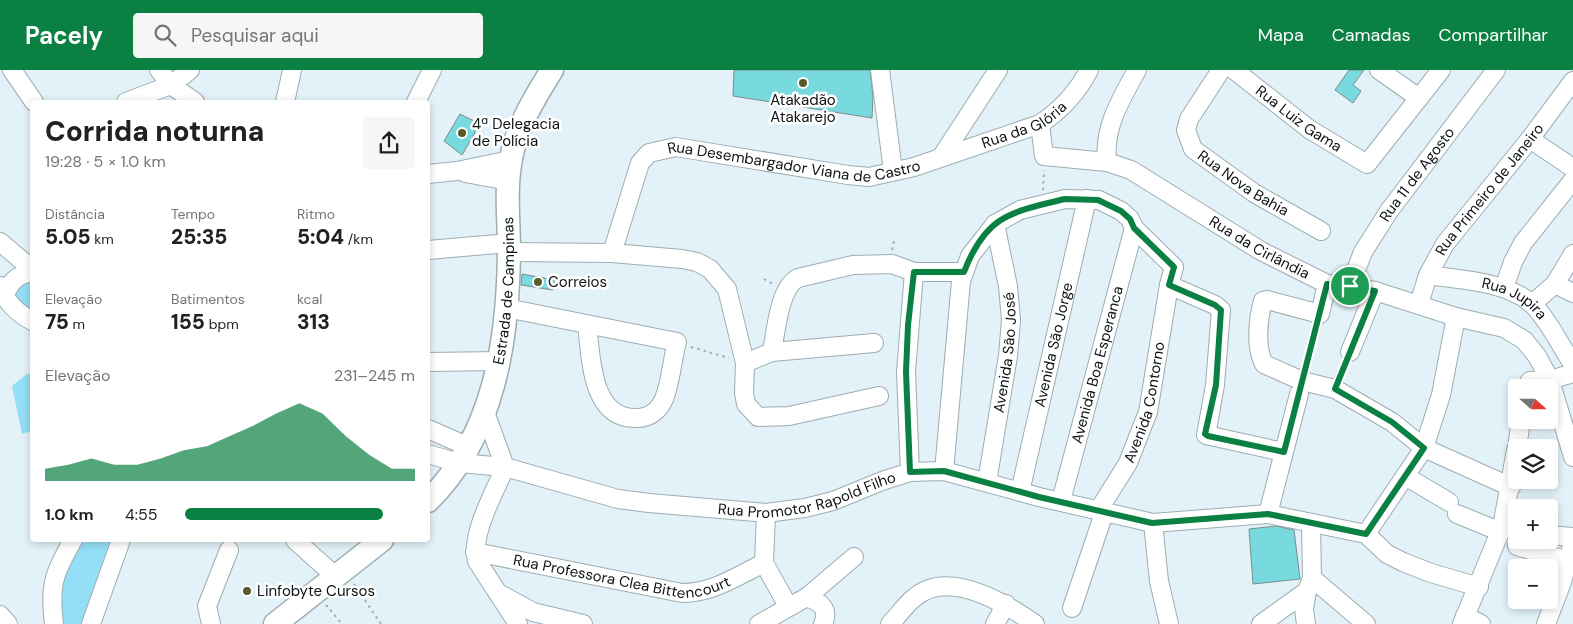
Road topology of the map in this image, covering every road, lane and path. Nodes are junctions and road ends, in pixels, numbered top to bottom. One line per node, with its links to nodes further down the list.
1 (12, 70): 19 (street)
2 (159, 70): 17 (street)
3 (190, 70): 17 (street)
4 (292, 70): 22 (street)
5 (432, 70): 23 (street)
6 (552, 70): 30 (main road, Estrada de Campinas)
7 (998, 70): 26 (street, Rua Desembargador Viana de Castro)
8 (1089, 70): 24 (street, Rua da Glória)
9 (1137, 70): 28 (street)
10 (1221, 70): 38 (street, Rua Nova Bahia)
11 (1234, 70): 18 (street, Rua Luiz Gama)
12 (1379, 70): 18 (street)
13 (1441, 70): 18 (street)
14 (1496, 70): 52 (street, Rua 11 de Agosto)
15 (883, 75): 31 (street)
16 (1573, 81): 25 (street, Rua Primeiro de Janeiro)
17 (171, 85): 20 (street); 21 (street)
18 (1419, 98)
19 (33, 100)
20 (131, 100)
21 (192, 100)
22 (285, 100)
23 (417, 100)
24 (1040, 124): 26 (street, Rua da Glória); 27 (street)
25 (1530, 139): 29 (street); 48 (street, Rua Primeiro de Janeiro)
26 (942, 156): 31 (street, Rua Desembargador Viana de Castro)
27 (1044, 162): 28 (street, Rua da Cirlândia); 35 (path)
28 (1108, 162): 49 (street, Rua da Cirlândia)
29 (1573, 168)
30 (510, 171): 32 (street); 40 (main road, Estrada de Campinas)
31 (893, 171): 42 (street, Rua Desembargador Viana de Castro)
32 (430, 174)
33 (1573, 180): 53 (street)
34 (1087, 199): 35 (street); 37 (street); 92 (street, Avenida São Jorge)
35 (1042, 205): 36 (street)
36 (995, 224): 47 (street); 90 (street, Avenida São José)
37 (1134, 228): 51 (street, Avenida Contorno); 94 (street, Avenida Boa Esperanca)
38 (1321, 231)
39 (0, 242): 44 (street)
40 (509, 248): 41 (street); 42 (street); 59 (main road, Estrada de Campinas)
41 (430, 250)
42 (612, 253): 70 (street)
43 (1573, 254): 50 (street)
44 (30, 269)
45 (30, 272): 54 (street)
46 (914, 272): 47 (street); 66 (street); 88 (street)
47 (964, 272): 87 (street)
48 (1428, 275): 53 (street, Rua Jupira); 57 (street, Rua Primeiro de Janeiro)
49 (1327, 284): 52 (street, Rua da Cirlândia); 60 (street)
50 (1555, 284): 56 (street); 58 (street)
51 (1169, 285): 82 (street); 97 (street, Avenida Contorno)
52 (1350, 286): 55 (street, Rua da Cirlândia)
53 (1504, 288): 58 (street, Rua Jupira)
54 (2, 291): 62 (street)
55 (1375, 291): 57 (street, Rua da Cirlândia); 67 (street)
56 (1573, 293)
57 (1419, 304): 61 (street, Rua da Cirlândia)
58 (1532, 304): 71 (street, Rua Jupira)
59 (506, 308): 63 (street); 68 (main road, Estrada de Campinas)
60 (1320, 314): 75 (path); 75 (street)
61 (1456, 317): 73 (street, Rua da Cirlândia); 81 (street)
62 (30, 320)
63 (587, 324): 64 (street); 64 (street)
64 (676, 342): 70 (path)
65 (874, 343): 66 (street)
66 (772, 352): 70 (street)
67 (1350, 352): 76 (path)
68 (500, 361): 69 (street); 79 (main road, Estrada de Campinas)
69 (430, 362)
70 (745, 363): 77 (street)
71 (1573, 364)
72 (1573, 373): 74 (street)
73 (1550, 379)
74 (1553, 379)
75 (1300, 387): 76 (street); 82 (street)
76 (1335, 389): 81 (street)
77 (879, 396)
78 (1558, 407): 85 (street, Rua da Cirlândia)
79 (485, 412): 84 (main road, Estrada de Campinas); 86 (street)
80 (430, 430): 84 (street)
81 (1424, 448): 89 (street); 91 (street)
82 (1284, 452): 96 (street)
83 (430, 454): 84 (street)
84 (464, 455): 86 (street, Rua Promotor Rapold Filho); 93 (main road, Estrada de Campinas)
85 (1573, 457)
86 (505, 467): 95 (street, Rua Promotor Rapold Filho); 112 (street)
87 (944, 471): 88 (street, Rua Promotor Rapold Filho); 90 (street, Rua Promotor Rapold Filho)
88 (910, 472): 95 (street, Rua Promotor Rapold Filho)
89 (1405, 476): 100 (street); 102 (street)
90 (987, 482): 92 (street, Rua Promotor Rapold Filho)
91 (1508, 486)
92 (1020, 492): 94 (street, Rua Promotor Rapold Filho)
93 (430, 498)
94 (1061, 501): 97 (street, Rua Promotor Rapold Filho)
95 (766, 513): 115 (street)
96 (1268, 514): 98 (street, Rua Promotor Rapold Filho); 99 (street, Rua Promotor Rapold Filho)
97 (1101, 515): 98 (street, Rua Promotor Rapold Filho); 124 (street, Avenida Contorno)
98 (1152, 523): 141 (street)
99 (1311, 523): 102 (street, Rua Promotor Rapold Filho); 117 (street)
100 (1508, 528)
101 (1508, 533): 118 (street)
102 (1366, 534): 118 (street)
103 (1558, 536): 104 (street)
104 (1573, 537)
105 (73, 542): 129 (street)
106 (120, 542): 130 (street)
107 (298, 542): 116 (street)
108 (379, 542): 116 (main road)
109 (1573, 542): 114 (street)
110 (1527, 549): 114 (street)
111 (229, 550): 131 (street)
112 (475, 552): 115 (street, Rua Professora Clea Bittencourt); 119 (street)
113 (854, 557): 121 (street)
114 (1568, 561): 145 (street)
115 (764, 562): 123 (street)
116 (340, 572): 120 (main road); 134 (path)
117 (1309, 584): 142 (street); 143 (street); 144 (street)
118 (1479, 587): 127 (street)
119 (495, 589): 135 (street); 136 (street)
120 (314, 592): 132 (main road); 133 (path)
121 (807, 597): 123 (street); 126 (street)
122 (1006, 604): 138 (street); 139 (street); 140 (street)
123 (788, 606): 137 (street)
124 (1072, 608)
125 (0, 615): 128 (street)
126 (824, 616)
127 (1469, 621)
128 (8, 624)
129 (54, 624)
130 (91, 624)
131 (211, 624)
132 (275, 624)
133 (342, 624)
134 (381, 624)
135 (518, 624)
136 (583, 624)
137 (759, 624)
138 (890, 624)
139 (995, 624)
140 (1035, 624)
141 (1169, 624)
142 (1261, 624)
143 (1306, 624)
144 (1366, 624)
145 (1546, 624)

